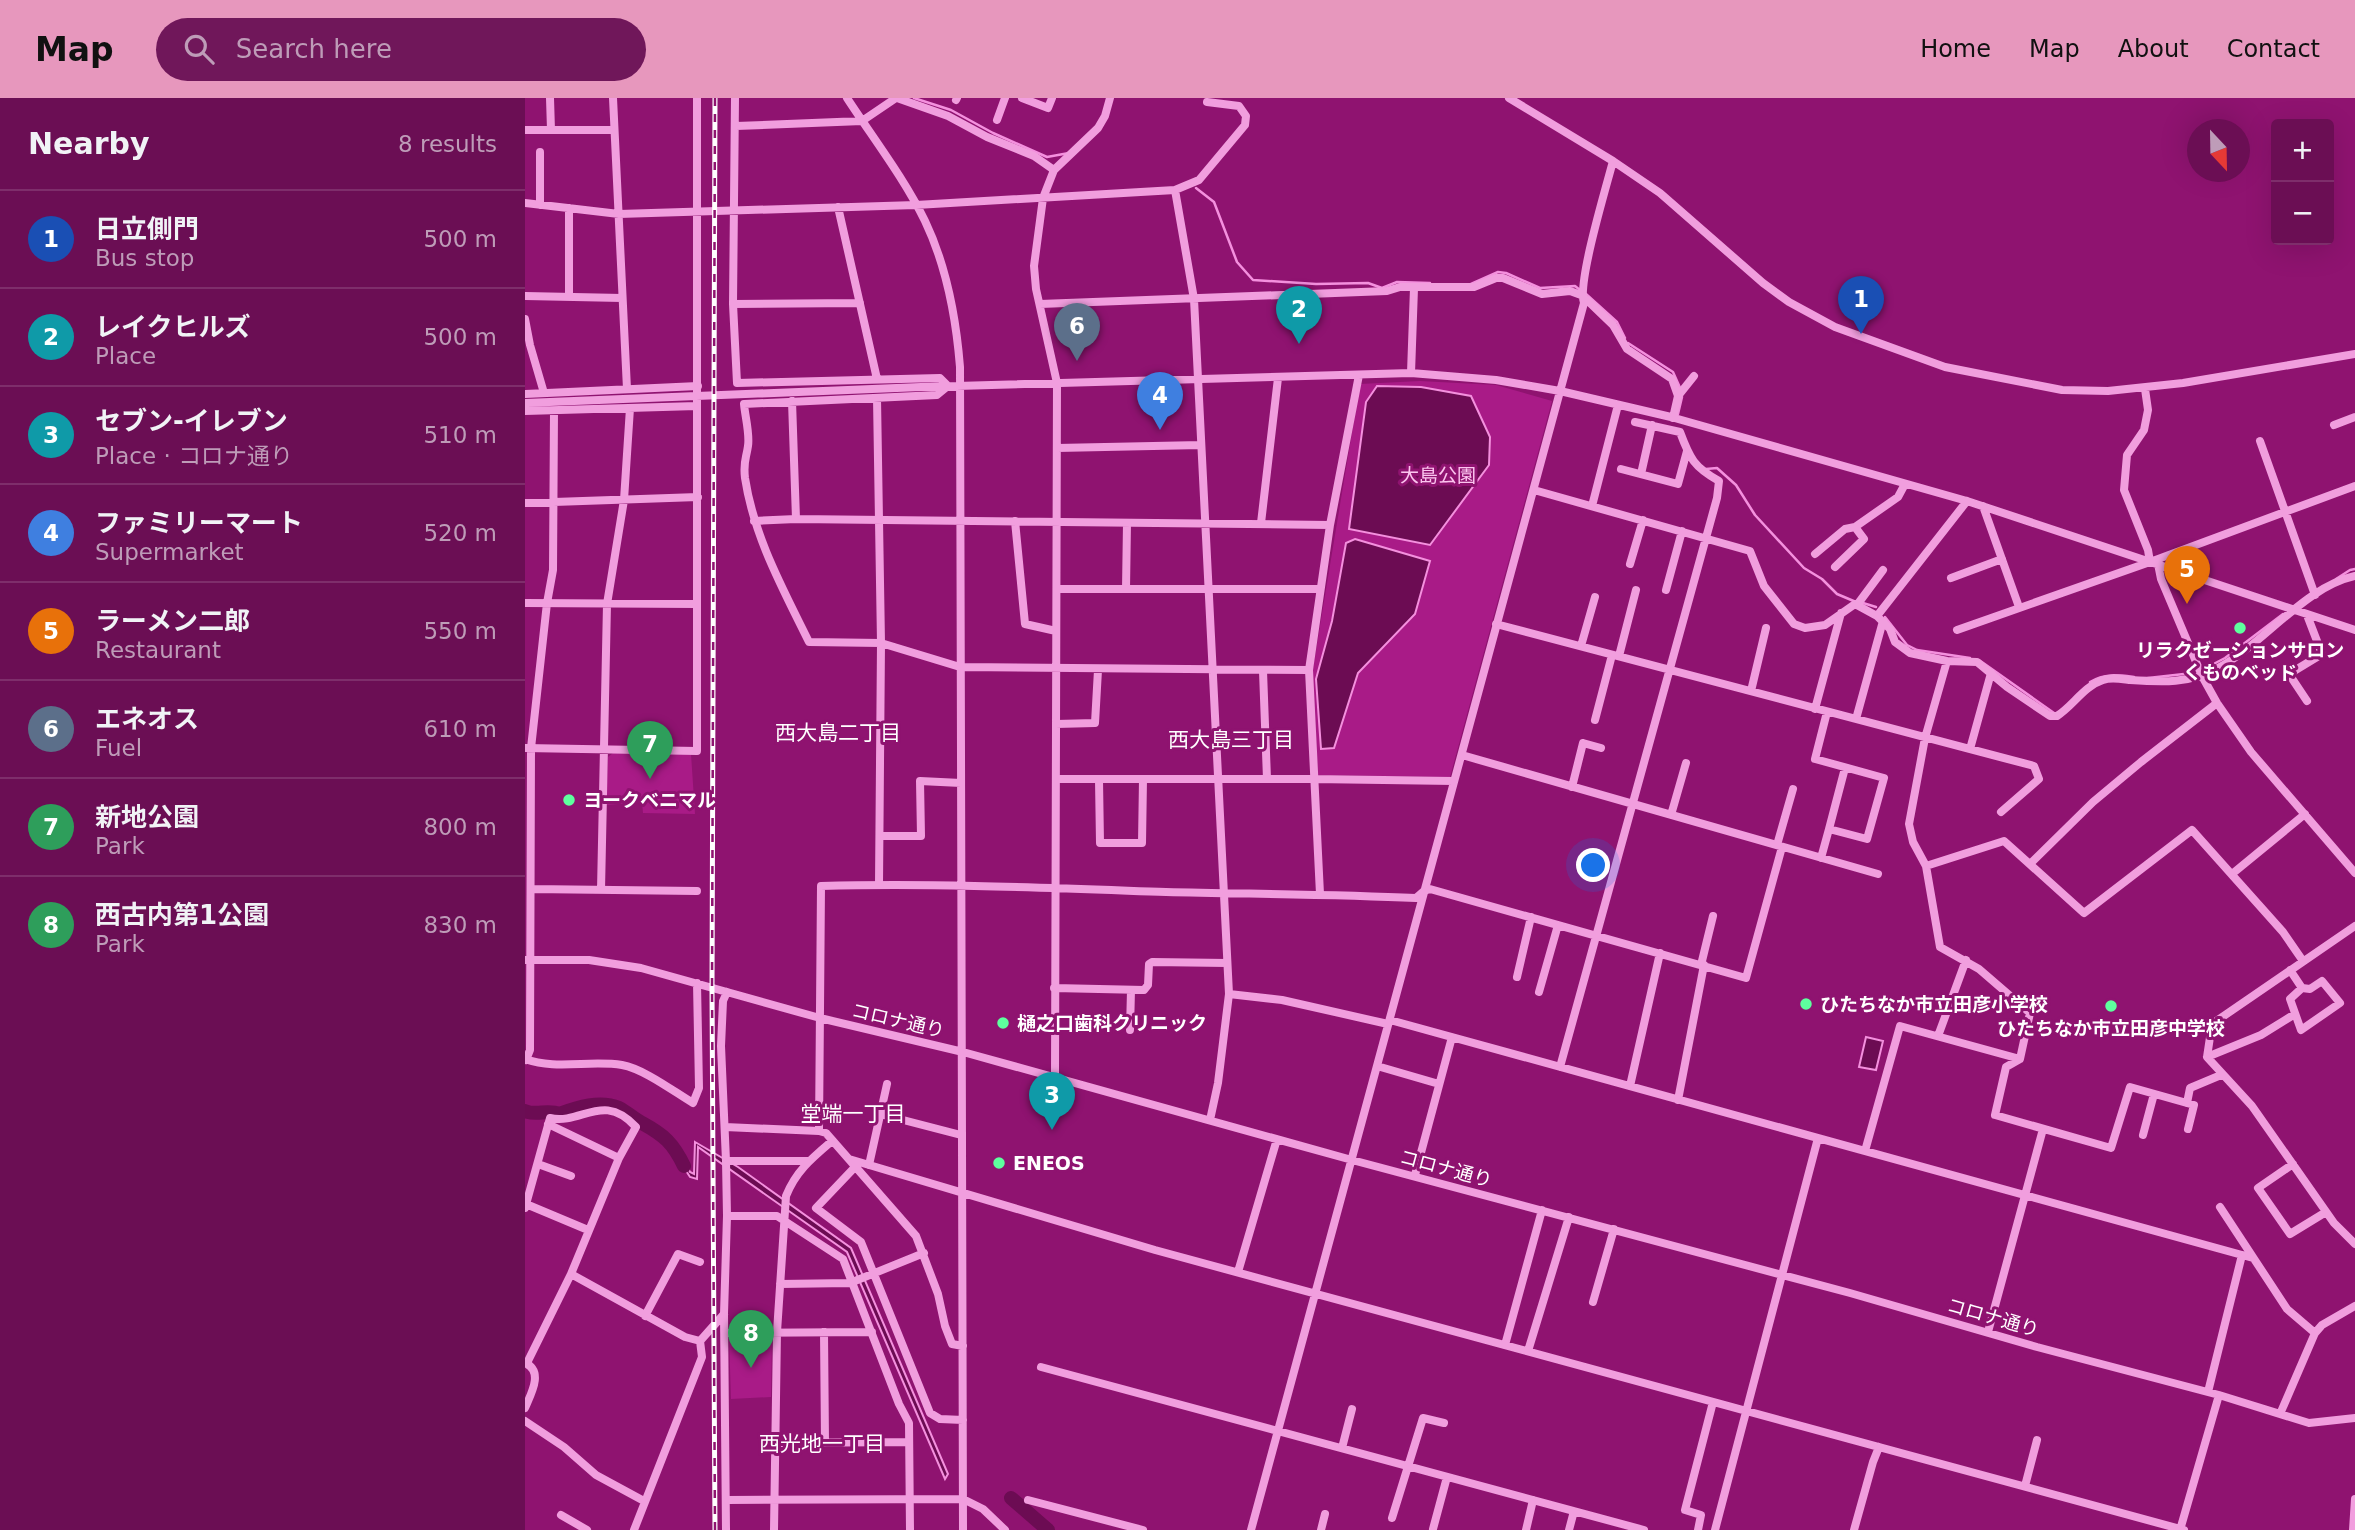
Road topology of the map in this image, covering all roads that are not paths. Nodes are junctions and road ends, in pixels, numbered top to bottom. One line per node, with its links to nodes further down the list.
1 (550, 98): 17 (street)
2 (613, 98): 18 (street)
3 (697, 98): 29 (street)
4 (735, 98): 15 (street)
5 (847, 98): 14 (street)
6 (897, 98): 14 (street); 21 (street)
7 (1005, 98): 13 (street)
8 (1022, 98): 9 (street)
9 (1052, 98)
10 (1110, 98): 21 (street)
11 (1509, 98): 20 (street)
12 (1207, 102): 22 (street)
13 (996, 120)
14 (862, 121): 15 (street); 26 (street)
15 (736, 125): 30 (street)
16 (525, 130): 17 (street)
17 (551, 130): 18 (street)
18 (614, 130): 31 (street)
19 (540, 152): 25 (street)
20 (1613, 161): 33 (street); 53 (street)
21 (1054, 170): 23 (street)
22 (1175, 190): 23 (street); 37 (street)
23 (1043, 198): 26 (street); 40 (street)
24 (525, 203): 25 (street)
25 (540, 205): 28 (street)
26 (916, 205): 27 (street); 52 (street)
27 (838, 207): 30 (street); 38 (street)
28 (569, 208): 31 (street); 35 (street)
29 (697, 210): 30 (street); 31 (street); 50 (street)
30 (734, 211): 39 (street)
31 (618, 214): 36 (street)
32 (1414, 288): 33 (street); 37 (street); 43 (street)
33 (1582, 294): 55 (street); 57 (street)
34 (525, 296): 35 (street)
35 (569, 297): 36 (street)
36 (622, 298): 54 (street)
37 (1194, 299): 40 (street); 48 (street)
38 (860, 303): 39 (street); 47 (street)
39 (733, 304): 47 (street)
40 (1040, 304): 49 (street)
41 (525, 319): 58 (street)
42 (2355, 354): 53 (street)
43 (1411, 373): 44 (street); 55 (street)
44 (1359, 375): 46 (street); 99 (street)
45 (1694, 376): 57 (street)
46 (1278, 378): 48 (street); 98 (street)
47 (877, 379): 51 (street)
48 (1198, 379): 49 (street); 73 (street)
49 (1057, 383): 52 (street); 74 (street)
50 (698, 386): 54 (street); 63 (street)
51 (948, 386): 52 (street); 58 (street); 59 (street)
52 (960, 387): 93 (street)
53 (2145, 388): 105 (street)
54 (627, 390): 58 (street)
55 (1560, 391): 62 (street); 80 (street)
56 (525, 394): 58 (street)
57 (1678, 396): 68 (street)
58 (545, 398): 61 (street)
59 (877, 398): 60 (street); 90 (street)
60 (792, 401): 89 (street); 92 (street)
61 (525, 403)
62 (1618, 405): 68 (street); 86 (street)
63 (697, 406): 64 (street); 81 (street)
64 (630, 408): 66 (street); 82 (street)
65 (525, 411): 66 (street)
66 (554, 411): 85 (street)
67 (2355, 417): 71 (street)
68 (1673, 418): 78 (street)
69 (1635, 422): 70 (street)
70 (1652, 425): 75 (street); 77 (street)
71 (2334, 425)
72 (2260, 442): 88 (street)
73 (1201, 445): 74 (street); 97 (street)
74 (1057, 449): 95 (street)
75 (1687, 451): 77 (street); 102 (street)
76 (1621, 469): 77 (street)
77 (1641, 474)
78 (1905, 484): 83 (street); 100 (street)
79 (2355, 486): 88 (street)
80 (1534, 489): 86 (street); 129 (street)
81 (698, 498): 82 (street); 122 (street)
82 (624, 500): 85 (street); 121 (street)
83 (1967, 501): 87 (street); 128 (street)
84 (525, 503): 85 (street)
85 (554, 503): 120 (street)
86 (1592, 506): 91 (street)
87 (1983, 506): 104 (street); 105 (street)
88 (2285, 512): 105 (street); 117 (street)
89 (796, 519): 90 (street); 92 (street)
90 (879, 520): 93 (street); 134 (street)
91 (1643, 520): 101 (street); 106 (street)
92 (754, 521): 134 (street)
93 (960, 521): 94 (street); 138 (street)
94 (1015, 521): 95 (street); 133 (street)
95 (1056, 522): 96 (street); 112 (street)
96 (1127, 523): 97 (street); 113 (street)
97 (1205, 523): 98 (street); 111 (street)
98 (1261, 523): 99 (street)
99 (1329, 525): 114 (street)
100 (1855, 527): 103 (street); 107 (street)
101 (1682, 531): 102 (street); 116 (street)
102 (1707, 538): 126 (street); 143 (street)
103 (1815, 554)
104 (2002, 559): 110 (street); 124 (street)
105 (2154, 563): 124 (street); 125 (street); 146 (street)
106 (1630, 564)
107 (1835, 568)
108 (1883, 570): 123 (street)
109 (2355, 576): 117 (street)
110 (1951, 578)
111 (1208, 588): 113 (street); 114 (street); 141 (street)
112 (1058, 589): 113 (street); 133 (street)
113 (1126, 589)
114 (1320, 589): 142 (street)
115 (1636, 590): 136 (street)
116 (1666, 590)
117 (2315, 596): 125 (street)
118 (1595, 597): 135 (street)
119 (525, 603): 120 (street)
120 (547, 603): 121 (street); 156 (street)
121 (607, 604): 122 (street); 158 (street)
122 (697, 604): 158 (street)
123 (1857, 605): 126 (street); 128 (street)
124 (2019, 607): 131 (street)
125 (2294, 610): 127 (street); 146 (street)
126 (1841, 613): 150 (street)
127 (2307, 615): 132 (street); 148 (street)
128 (1880, 619): 137 (street); 152 (street)
129 (1496, 624): 135 (street); 160 (street)
130 (1766, 628): 147 (street)
131 (1958, 630)
132 (2355, 630)
133 (1056, 631): 139 (street)
134 (881, 643): 138 (street); 178 (street)
135 (1581, 646): 136 (street)
136 (1616, 656): 143 (street); 153 (street)
137 (1947, 661): 145 (street); 155 (street)
138 (960, 667): 139 (street); 170 (street)
139 (1056, 669): 140 (street); 154 (street)
140 (1098, 670): 141 (street); 154 (street)
141 (1212, 670): 144 (street); 165 (street)
142 (1308, 670): 144 (street); 167 (street)
143 (1670, 670): 147 (street); 173 (street)
144 (1263, 671): 166 (street)
145 (1991, 673): 146 (street); 159 (street)
146 (2202, 676): 149 (street)
147 (1751, 691): 150 (street)
148 (2307, 701)
149 (2217, 703): 175 (street); 181 (street)
150 (1815, 709): 151 (street)
151 (1827, 712): 152 (street); 162 (street)
152 (1856, 719): 155 (street)
153 (1595, 720)
154 (1056, 724): 163 (street)
155 (1925, 738): 159 (street); 182 (street)
156 (528, 748): 158 (street); 189 (street)
157 (1601, 748): 171 (street)
158 (604, 749): 190 (street)
159 (1970, 749): 174 (street)
160 (1462, 755): 169 (street); 171 (street)
161 (1686, 763): 176 (street)
162 (1845, 768): 177 (street); 177 (street)
163 (1056, 779): 168 (street); 188 (street)
164 (1143, 779): 165 (street); 168 (street); 168 (street)
165 (1217, 779): 166 (street); 193 (street)
166 (1267, 779): 167 (street)
167 (1314, 779): 169 (street); 194 (street)
168 (1099, 780)
169 (1454, 781): 192 (street)
170 (961, 783): 178 (street); 187 (street)
171 (1572, 787): 173 (street)
172 (1793, 789): 179 (street)
173 (1633, 804): 176 (street); 199 (street)
174 (2001, 813)
175 (2305, 814): 183 (street); 185 (street)
176 (1671, 815): 179 (street)
177 (1829, 829): 180 (street)
178 (880, 836): 186 (street)
179 (1779, 846): 180 (street); 205 (street)
180 (1821, 858): 184 (street)
181 (2031, 863): 182 (street); 185 (street)
182 (1926, 866): 202 (street)
183 (2354, 870)
184 (1878, 874)
185 (2232, 874): 203 (street)
186 (879, 884): 187 (street); 216 (street)
187 (962, 885): 188 (street); 221 (street)
188 (1055, 888): 193 (street); 209 (street)
189 (531, 890): 190 (street); 201 (street)
190 (601, 890): 191 (street)
191 (697, 891)
192 (1424, 891): 194 (street); 196 (street); 217 (street)
193 (1222, 893): 194 (street); 204 (street)
194 (1320, 894)
195 (1713, 916): 205 (street)
196 (1531, 917): 197 (street); 207 (street)
197 (1558, 925): 199 (street); 213 (street)
198 (2355, 926): 203 (street)
199 (1596, 936): 200 (street); 226 (street)
200 (1660, 953): 205 (street); 231 (street)
201 (528, 960): 208 (street, コロナ通り); 223 (street)
202 (1966, 960): 220 (street); 224 (street)
203 (2303, 961): 206 (street)
204 (1227, 963): 211 (street); 214 (street)
205 (1703, 965): 233 (street)
206 (2290, 970): 210 (street); 222 (street)
207 (1517, 977)
208 (697, 983): 212 (street, コロナ通り); 223 (street)
209 (1054, 988): 211 (street); 228 (street)
210 (2302, 988): 215 (street); 215 (street)
211 (1131, 990): 218 (street)
212 (727, 992): 216 (street, コロナ通り); 238 (street)
213 (1539, 992)
214 (1229, 994): 217 (street); 236 (street)
215 (2295, 1014): 222 (street)
216 (820, 1018): 221 (street, コロナ通り); 241 (street)
217 (1389, 1022): 219 (street); 225 (street)
218 (1130, 1030)
219 (1452, 1037): 226 (street); 230 (street)
220 (1938, 1037): 224 (street); 247 (street)
221 (963, 1052): 228 (street, コロナ通り); 242 (street)
222 (2207, 1057): 227 (street)
223 (526, 1059)
224 (2020, 1059): 239 (street)
225 (1377, 1066): 230 (street); 250 (street)
226 (1560, 1067): 231 (street)
227 (2221, 1075): 234 (street); 254 (street)
228 (1055, 1078): 236 (street, コロナ通り)
229 (887, 1084): 235 (street)
230 (1439, 1084): 257 (street)
231 (1630, 1086): 233 (street)
232 (2154, 1094): 234 (street); 239 (street); 243 (street)
233 (1678, 1100): 244 (street)
234 (2187, 1103): 240 (street)
235 (880, 1114): 242 (street); 255 (street)
236 (1210, 1120): 245 (street, コロナ通り)
237 (548, 1124): 248 (street); 248 (street); 253 (street)
238 (725, 1127): 241 (street); 251 (street)
239 (2043, 1129): 260 (street)
240 (2188, 1129)
241 (819, 1131): 246 (street)
242 (961, 1135): 259 (street)
243 (2143, 1135)
244 (1818, 1138): 247 (street); 278 (street)
245 (1277, 1139): 250 (street, コロナ通り); 276 (street)
246 (832, 1141): 249 (street); 252 (street)
247 (1865, 1151): 260 (street)
248 (619, 1158): 269 (street)
249 (849, 1160): 255 (street); 256 (street)
250 (1353, 1160): 257 (street, コロナ通り); 281 (street)
251 (726, 1161): 252 (street); 265 (street)
252 (808, 1161): 267 (street)
253 (538, 1164): 258 (street); 261 (street)
254 (2293, 1164): 264 (street); 264 (street)
255 (869, 1165): 259 (street)
256 (855, 1167): 271 (street); 275 (street)
257 (1415, 1175): 263 (street, コロナ通り)
258 (571, 1176)
259 (963, 1194): 276 (street); 294 (street)
260 (2026, 1195): 272 (street); 290 (street)
261 (526, 1206): 269 (street)
262 (2220, 1208): 273 (street)
263 (1542, 1210): 266 (street, コロナ通り); 293 (street)
264 (2326, 1212): 270 (street)
265 (727, 1216): 267 (street); 284 (street)
266 (1569, 1217): 268 (street, コロナ通り); 295 (street)
267 (784, 1220): 279 (street); 280 (street)
268 (1614, 1229): 278 (street, コロナ通り); 282 (street)
269 (588, 1230): 277 (street)
270 (2355, 1244)
271 (924, 1253): 275 (street); 294 (street)
272 (2242, 1255): 273 (street); 298 (street)
273 (2253, 1258): 291 (street)
274 (700, 1262): 285 (street)
275 (875, 1272): 279 (street); 306 (street)
276 (1238, 1272): 281 (street)
277 (571, 1274): 285 (street); 296 (street)
278 (1781, 1275): 290 (street, コロナ通り); 303 (street)
279 (851, 1283): 280 (street); 289 (street)
280 (780, 1284): 287 (street)
281 (1314, 1293): 293 (street); 309 (street)
282 (1593, 1301)
283 (2354, 1309): 291 (street)
284 (724, 1314): 286 (street); 292 (street)
285 (645, 1316): 292 (street)
286 (725, 1332): 287 (street); 322 (street)
287 (777, 1332): 288 (street); 312 (street)
288 (824, 1332): 289 (street); 313 (street)
289 (872, 1332): 311 (street)
290 (1988, 1332): 298 (street, コロナ通り)
291 (2315, 1333): 304 (street)
292 (699, 1341): 326 (street)
293 (1505, 1345): 295 (street)
294 (963, 1346): 306 (street)
295 (1528, 1351): 300 (street)
296 (526, 1363): 301 (street)
297 (1041, 1367): 309 (street)
298 (2209, 1392): 299 (street, コロナ通り)
299 (2219, 1395): 304 (street, コロナ通り); 348 (street)
300 (1713, 1402): 303 (street); 345 (street)
301 (525, 1408)
302 (1352, 1409): 315 (street)
303 (1748, 1411): 314 (street); 346 (street)
304 (2280, 1414): 305 (street, コロナ通り)
305 (2355, 1418)
306 (963, 1420): 320 (street)
307 (525, 1421): 326 (street)
308 (1444, 1423): 316 (street)
309 (1278, 1431): 315 (street); 340 (street)
310 (2037, 1440): 318 (street)
311 (909, 1442): 313 (street); 319 (street)
312 (775, 1443): 313 (street); 323 (street)
313 (825, 1443)
314 (1879, 1447): 318 (street); 347 (street)
315 (1342, 1448): 316 (street)
316 (1407, 1466): 317 (street); 330 (street)
317 (1447, 1477): 325 (street); 331 (street)
318 (2025, 1486): 348 (street)
319 (910, 1499): 320 (street); 323 (street); 336 (street)
320 (963, 1499): 337 (street); 338 (street)
321 (2355, 1499): 349 (street)
322 (727, 1500): 323 (street); 334 (street)
323 (774, 1500): 335 (street)
324 (1028, 1500): 339 (street)
325 (1534, 1500): 327 (street); 342 (street)
326 (644, 1502): 333 (street)
327 (1573, 1511): 343 (street); 344 (street)
328 (1325, 1514): 341 (street)
329 (561, 1515): 332 (street)
330 (1392, 1518)
331 (1433, 1529)
332 (587, 1530)
333 (634, 1530)
334 (726, 1530)
335 (774, 1530)
336 (910, 1530)
337 (963, 1530)
338 (1005, 1530)
339 (1143, 1530)
340 (1251, 1530)
341 (1321, 1530)
342 (1526, 1530)
343 (1569, 1530)
344 (1644, 1530)
345 (1698, 1530)
346 (1715, 1530)
347 (1854, 1530)
348 (2182, 1530)
349 (2353, 1530)

